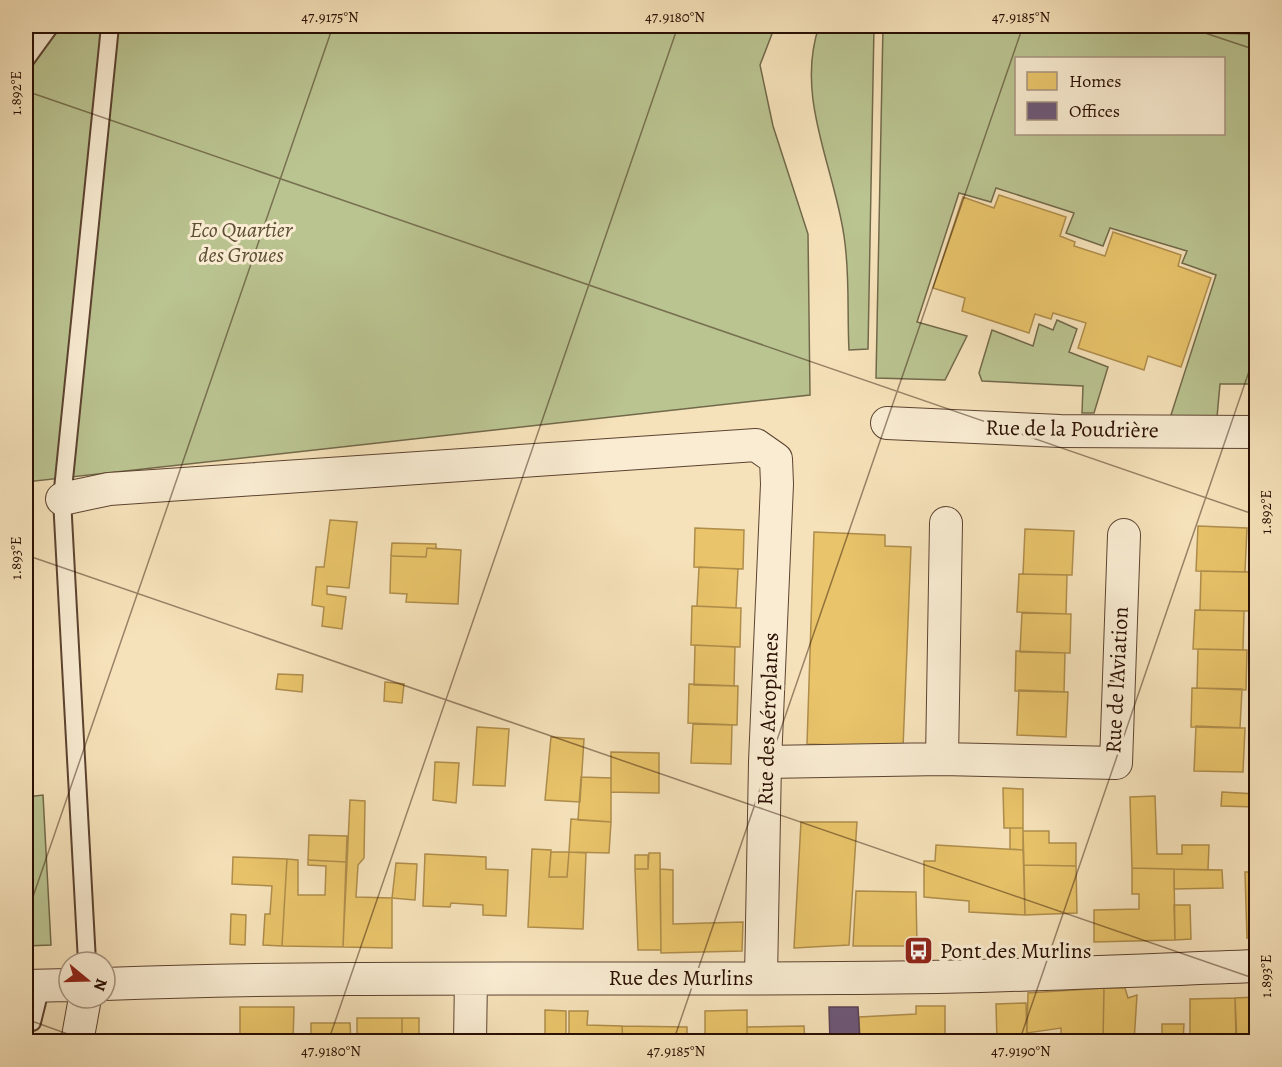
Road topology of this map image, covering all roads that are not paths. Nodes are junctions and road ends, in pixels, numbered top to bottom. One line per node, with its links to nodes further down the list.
1 (50, 26): 3 (lane)
2 (110, 26): 6 (lane)
3 (26, 59)
4 (887, 423): 5 (street, Rue de la Poudrière)
5 (1257, 432)
6 (62, 499): 10 (street, Rue des Aéroplanes); 11 (lane)
7 (946, 523): 9 (street)
8 (1124, 535): 9 (street, Rue de l'Aviation)
9 (942, 759): 10 (street, Rue de l'Aviation)
10 (765, 762): 13 (street, Rue des Aéroplanes)
11 (86, 950)
12 (1257, 966): 13 (street, Rue des Murlins)
13 (761, 978): 14 (street, Rue des Murlins)
14 (471, 979): 15 (street, Rue des Murlins); 20 (street)
15 (117, 984)
16 (45, 986): 18 (lane)
17 (83, 1010): 19 (street)
18 (26, 1024)
19 (77, 1041)
20 (470, 1041)

